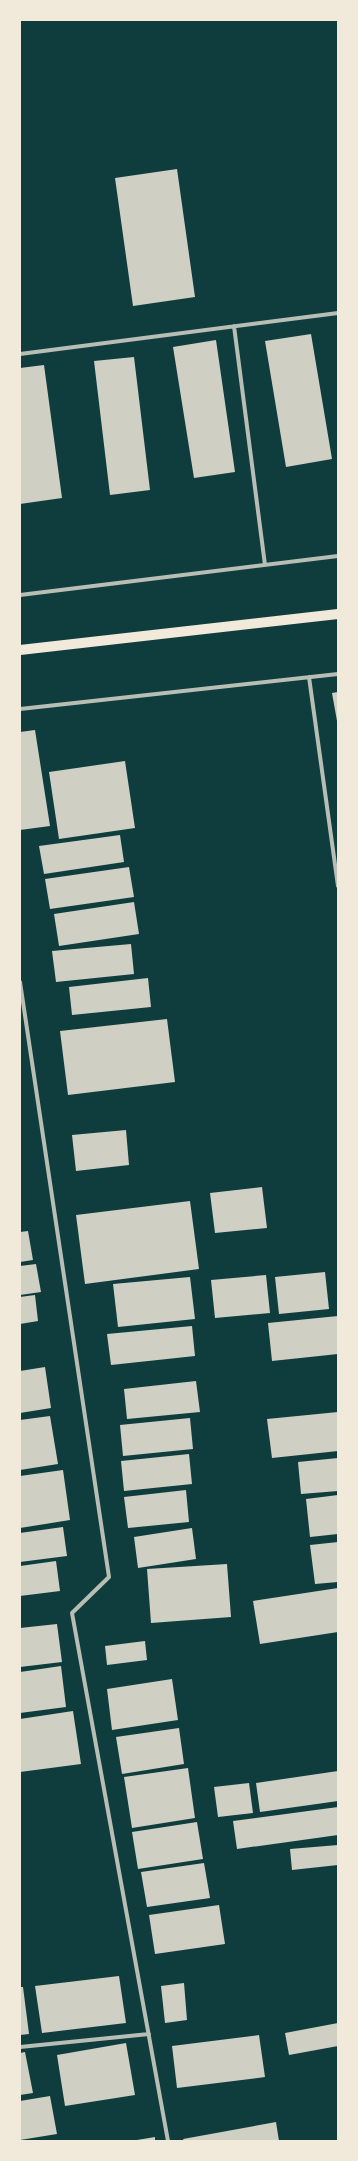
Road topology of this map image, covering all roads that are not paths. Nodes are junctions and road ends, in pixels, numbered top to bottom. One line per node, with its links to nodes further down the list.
1 (338, 312): 2 (street)
2 (234, 326): 3 (street); 5 (street)
3 (20, 354)
4 (338, 556): 5 (street)
5 (265, 565): 6 (street)
6 (20, 595)
7 (338, 614): 8 (main road)
8 (20, 650)
9 (338, 674): 10 (street)
10 (309, 677): 11 (street); 12 (street)
11 (20, 709)
12 (338, 886)
13 (20, 982): 14 (street)
14 (149, 2034): 15 (street); 16 (street)
15 (20, 2047)
16 (168, 2141)

